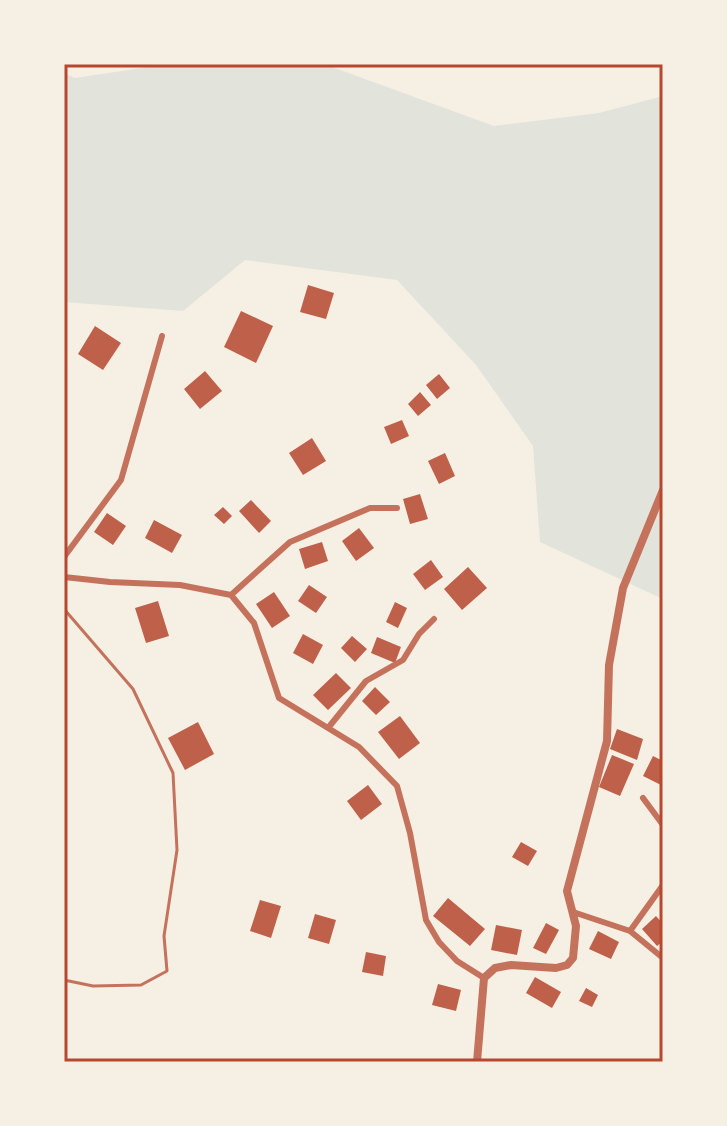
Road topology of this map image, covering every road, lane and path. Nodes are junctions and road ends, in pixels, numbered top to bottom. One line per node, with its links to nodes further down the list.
1 (162, 336): 4 (street)
2 (663, 490): 13 (street)
3 (397, 508): 6 (street)
4 (64, 557)
5 (64, 577): 6 (street)
6 (231, 595): 9 (street)
7 (64, 609): 17 (lane)
8 (434, 619): 9 (street)
9 (328, 728): 16 (street)
10 (643, 798): 11 (street)
11 (663, 825)
12 (663, 885): 14 (street)
13 (573, 912): 14 (street); 16 (street)
14 (630, 931): 15 (street)
15 (663, 958)
16 (484, 978): 18 (street)
17 (64, 980)
18 (477, 1062)

